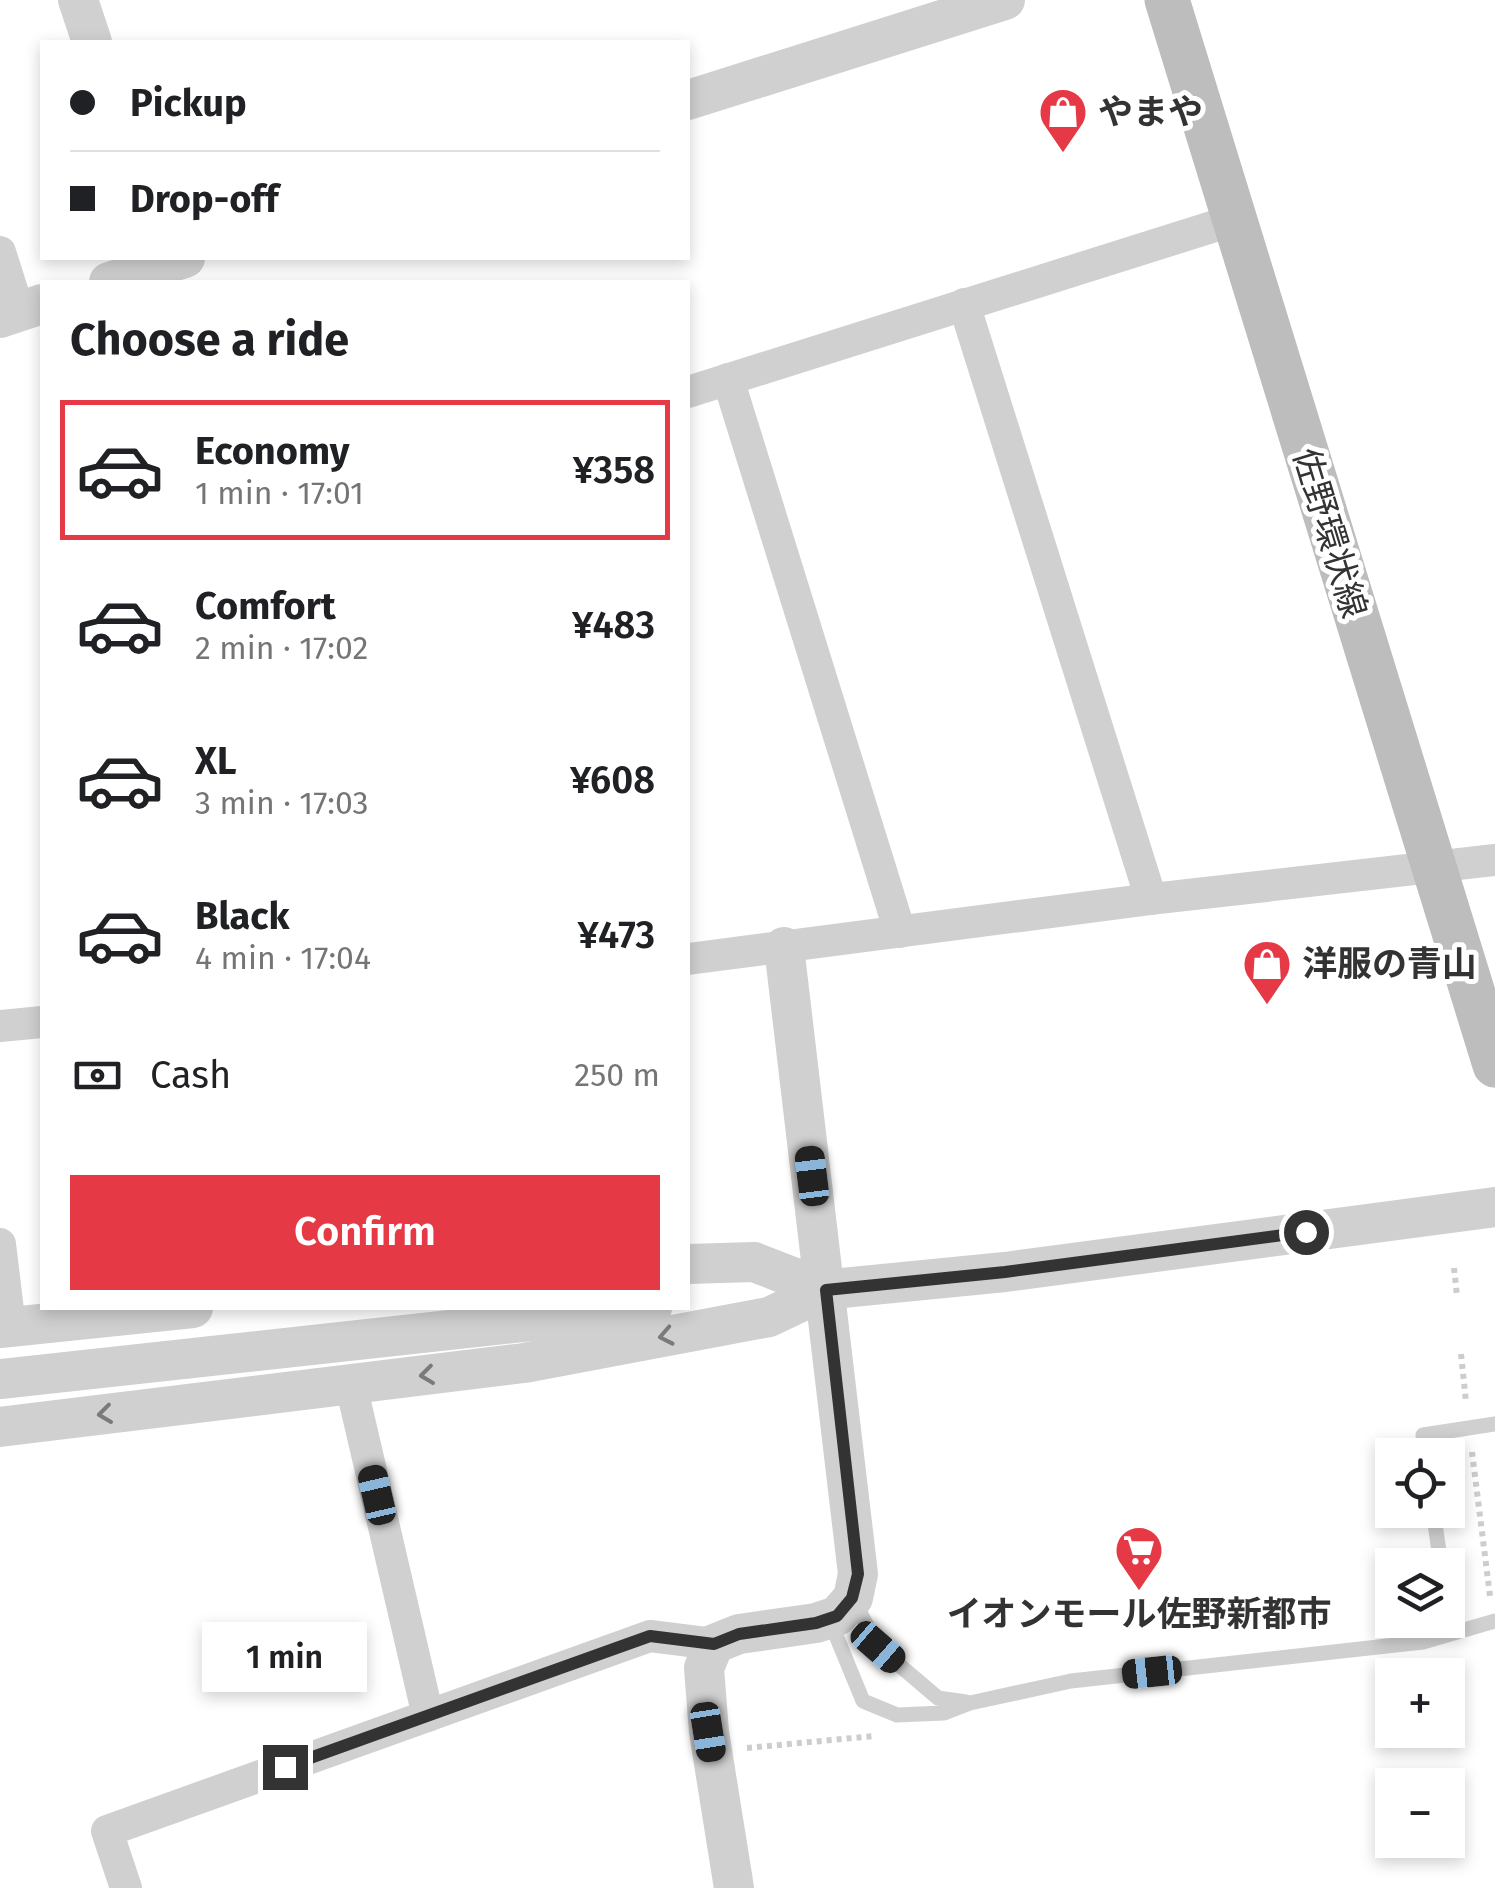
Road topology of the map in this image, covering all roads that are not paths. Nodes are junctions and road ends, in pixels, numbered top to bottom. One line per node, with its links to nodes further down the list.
1 (1006, 0): 3 (street)
2 (1167, 0): 4 (main road, 佐野環状線)
3 (690, 99)
4 (1234, 220): 8 (street); 13 (main road, 佐野環状線)
5 (0, 252): 9 (street)
6 (169, 266): 7 (street)
7 (116, 280)
8 (964, 304): 10 (street); 14 (street)
9 (21, 312)
10 (728, 378): 11 (street); 15 (street)
11 (690, 391)
12 (1495, 860): 13 (street)
13 (1434, 867): 14 (street); 20 (main road, 佐野環状線)
14 (1151, 899): 15 (street)
15 (900, 932): 16 (street)
16 (784, 947): 17 (street); 24 (street)
17 (690, 959)
18 (40, 1022): 19 (street)
19 (0, 1026)
20 (1495, 1065)
21 (1495, 1207): 24 (street)
22 (0, 1244): 28 (street)
23 (690, 1264): 24 (street)
24 (826, 1290): 25 (street); 30 (street, one-way to 30); 34 (street)
25 (690, 1304)
26 (174, 1310): 28 (street)
27 (634, 1310): 29 (street)
28 (5, 1328)
29 (0, 1379)
30 (351, 1384): 32 (street, one-way to 32); 40 (street)
31 (1495, 1424): 33 (lane)
32 (0, 1427)
33 (1422, 1438)
34 (841, 1608): 38 (street); 39 (lane); 39 (lane)
35 (1495, 1621): 36 (lane)
36 (1465, 1623)
37 (1429, 1638): 39 (lane)
38 (714, 1644): 40 (street); 42 (street)
39 (970, 1703)
40 (428, 1716): 41 (street)
41 (126, 1888)
42 (734, 1888)

